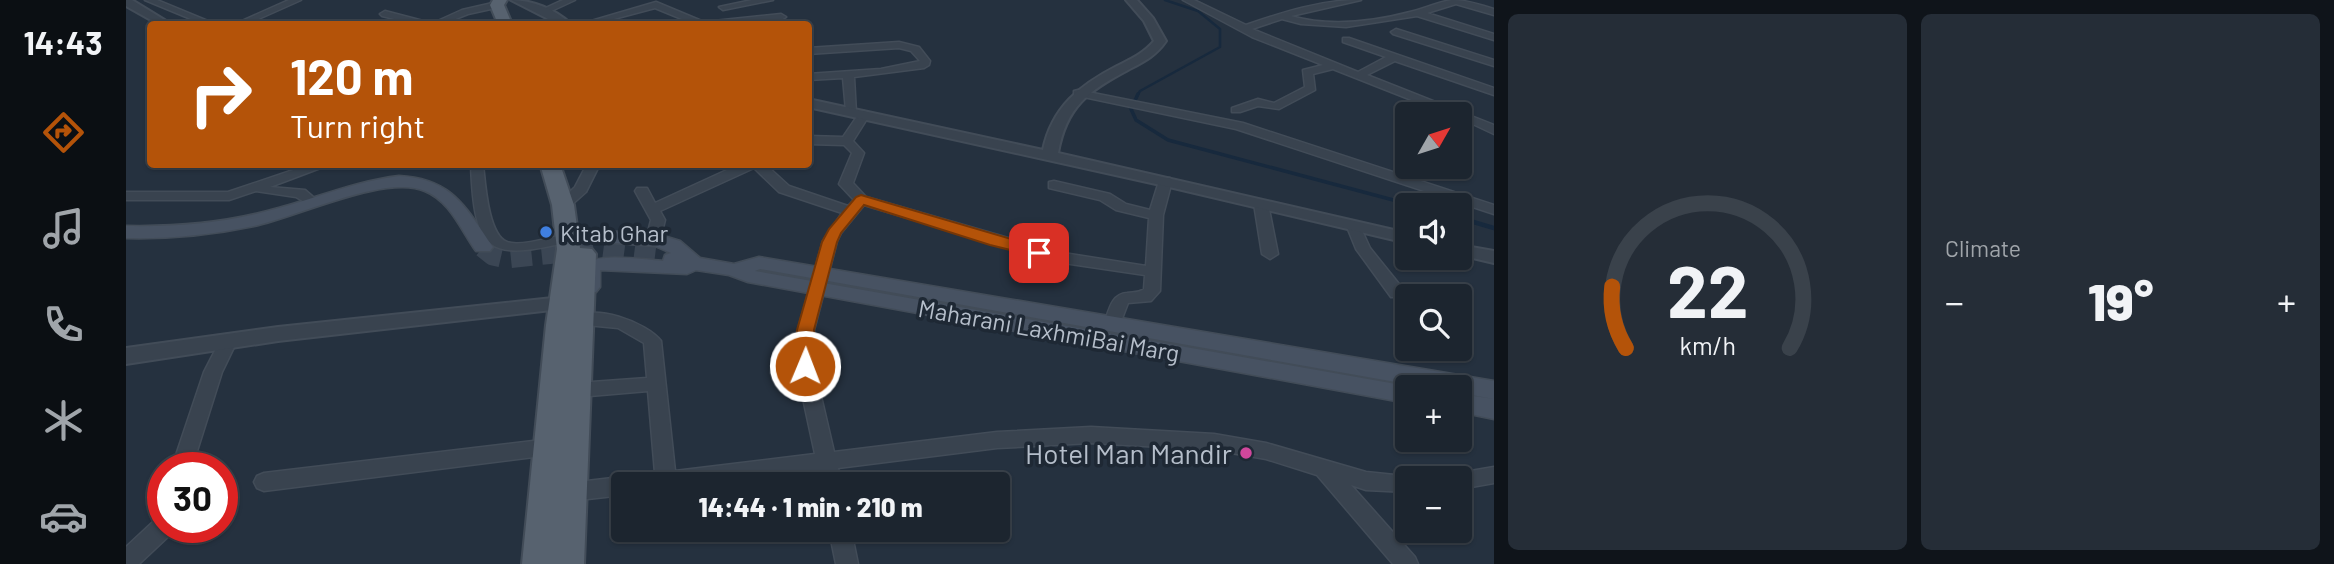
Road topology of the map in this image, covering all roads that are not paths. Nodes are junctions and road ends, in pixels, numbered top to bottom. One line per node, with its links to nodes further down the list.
1 (149, 0): 26 (street)
2 (297, 0): 27 (street)
3 (516, 0): 17 (street)
4 (571, 0): 17 (street)
5 (677, 0): 21 (street)
6 (769, 0): 15 (street)
7 (1130, 0): 49 (street)
8 (1186, 0): 36 (street)
9 (1357, 0): 13 (street)
10 (126, 1): 25 (street)
11 (1457, 1): 16 (street); 18 (street)
12 (652, 2): 21 (street); 32 (street)
13 (1345, 2): 22 (street); 24 (street)
14 (498, 3): 29 (street); 30 (main road)
15 (721, 3): 34 (street)
16 (1427, 10): 19 (street); 37 (street)
17 (544, 11): 31 (street)
18 (1494, 12)
19 (1414, 13): 24 (street); 39 (street)
20 (385, 14): 28 (street)
21 (678, 15): 33 (street)
22 (1282, 16): 24 (street); 36 (street)
23 (781, 17): 35 (street)
24 (1389, 19)
25 (160, 21)
26 (202, 21)
27 (247, 21)
28 (412, 21)
29 (444, 21)
30 (504, 21)
31 (560, 21)
32 (595, 21)
33 (693, 21)
34 (716, 21)
35 (742, 21)
36 (1245, 28): 44 (street)
37 (1494, 30)
38 (1396, 32): 43 (street)
39 (1494, 37)
40 (1346, 40): 42 (street)
41 (812, 51): 45 (street)
42 (1394, 57): 46 (street); 48 (street)
43 (1494, 64)
44 (1335, 66): 46 (street); 52 (street)
45 (848, 74): 47 (street); 53 (street)
46 (1359, 75): 50 (street)
47 (812, 77)
48 (1494, 92)
49 (1078, 93): 58 (street); 75 (street)
50 (1428, 102)
51 (812, 104): 53 (street)
52 (1236, 110)
53 (858, 112): 57 (street); 58 (street)
54 (1472, 120): 55 (street)
55 (1494, 130)
56 (812, 140): 57 (street)
57 (847, 141): 73 (street)
58 (1050, 155): 65 (street)
59 (314, 168): 67 (street)
60 (477, 168): 80 (street)
61 (552, 168): 70 (main road)
62 (591, 168): 70 (street)
63 (746, 168): 74 (street)
64 (759, 168): 73 (street)
65 (1165, 181): 72 (street); 76 (street)
66 (1054, 185): 76 (street)
67 (252, 190): 69 (street); 71 (street)
68 (642, 191): 74 (street)
69 (126, 196)
70 (569, 200): 80 (main road)
71 (313, 203): 78 (main road); 82 (main road)
72 (1261, 204): 77 (street); 84 (street)
73 (857, 206): 88 (street); 89 (street)
74 (651, 210): 81 (street)
75 (1494, 210)
76 (1156, 215): 88 (street)
77 (1354, 227): 79 (street); 90 (street)
78 (126, 232)
79 (1395, 236)
80 (575, 237): 81 (main road); 91 (main road)
81 (653, 240): 87 (main road)
82 (483, 247)
83 (1472, 252): 85 (street)
84 (1270, 254)
85 (1494, 257)
86 (672, 259): 87 (main road, Maharani LaxhmiBai Marg)
87 (693, 262): 89 (main road, Maharani LaxhmiBai Marg); 91 (main road)
88 (1153, 272): 92 (street)
89 (818, 281): 92 (main road); 98 (main road, Maharani LaxhmiBai Marg); 103 (street)
90 (1395, 290)
91 (575, 310): 93 (street); 95 (street); 96 (main road); 101 (main road)
92 (1112, 324): 97 (main road)
93 (228, 341): 94 (street); 102 (street)
94 (126, 356)
95 (657, 384): 96 (street); 105 (street)
96 (578, 390): 113 (main road)
97 (1494, 390)
98 (1395, 392)
99 (1472, 405): 100 (main road)
100 (1494, 409)
101 (550, 447): 110 (street); 117 (main road)
102 (187, 452)
103 (827, 459): 104 (street); 106 (street); 107 (street)
104 (1325, 470): 111 (street); 120 (street)
105 (665, 472)
106 (727, 472)
107 (830, 472)
108 (1494, 475): 109 (street)
109 (1472, 478)
110 (264, 482)
111 (1395, 482)
112 (611, 487): 113 (street)
113 (570, 492): 118 (main road)
114 (147, 542): 116 (street)
115 (842, 542): 119 (street)
116 (126, 562)
117 (540, 564)
118 (566, 564)
119 (847, 564)
120 (1407, 564)

